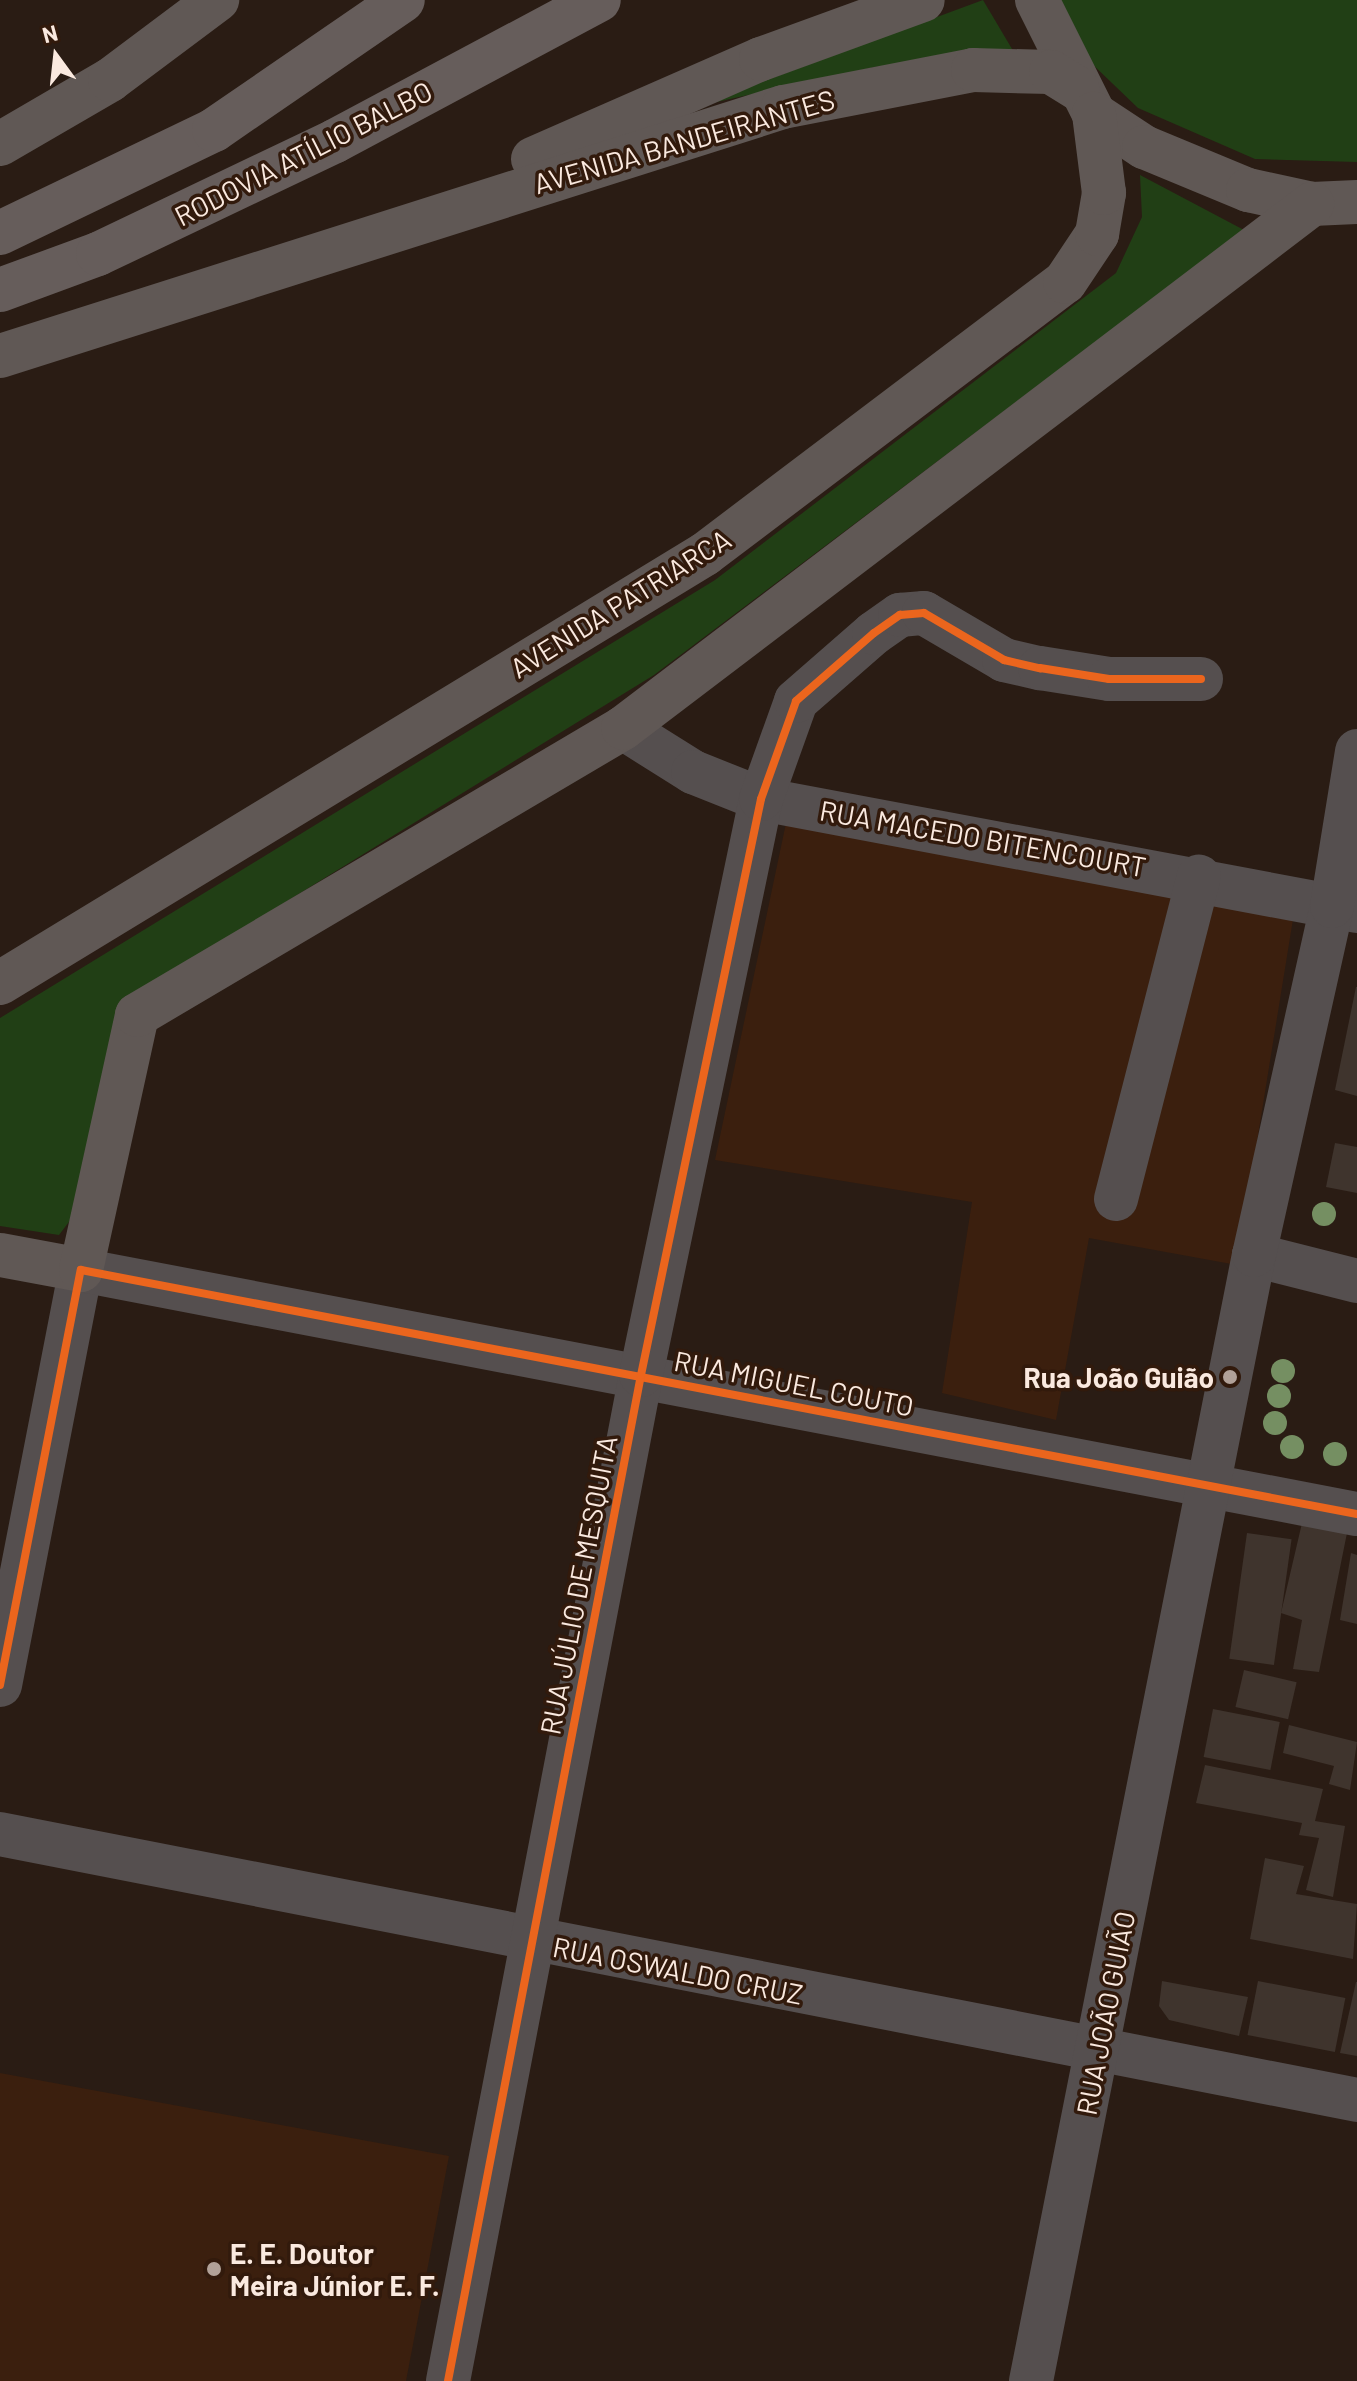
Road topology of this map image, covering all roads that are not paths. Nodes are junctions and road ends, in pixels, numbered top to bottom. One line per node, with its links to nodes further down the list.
1 (217, 0): 9 (main road)
2 (361, 0): 7 (highway)
3 (403, 0): 7 (highway)
4 (599, 0): 14 (highway, RODOVIA ATÍLIO BALBO)
5 (923, 0): 13 (main road, AVENIDA BANDEIRANTES)
6 (1037, 0): 8 (main road)
7 (260, 101): 12 (highway)
8 (1085, 101): 11 (main road, AVENIDA BANDEIRANTES); 13 (main road, AVENIDA BANDEIRANTES); 22 (main road, AVENIDA PATRIARCA)
9 (0, 144)
10 (1357, 202): 11 (main road, AVENIDA BANDEIRANTES)
11 (1312, 204): 17 (main road)
12 (0, 233)
13 (341, 244): 15 (main road, AVENIDA BANDEIRANTES)
14 (0, 290)
15 (0, 356)
16 (1201, 679): 19 (street, RUA JÚLIO DE MESQUITA)
17 (623, 728): 19 (street, RUA MACEDO BITENCOURT); 26 (main road)
18 (1357, 751): 21 (street, RUA JOÃO GUIÃO)
19 (761, 799): 20 (street, RUA MACEDO BITENCOURT); 28 (street, RUA JÚLIO DE MESQUITA)
20 (1199, 876): 21 (street, RUA MACEDO BITENCOURT); 23 (street)
21 (1345, 908): 25 (street, RUA JOÃO GUIÃO)
22 (0, 983)
23 (1116, 1199)
24 (0, 1255): 26 (main road, RUA MIGUEL COUTO)
25 (1254, 1255): 27 (street); 29 (street, RUA JOÃO GUIÃO)
26 (81, 1270): 28 (street, RUA MIGUEL COUTO); 31 (street)
27 (1357, 1281)
28 (641, 1375): 29 (street, RUA MIGUEL COUTO); 33 (street, RUA JÚLIO DE MESQUITA)
29 (1208, 1487): 30 (street, RUA MIGUEL COUTO); 34 (street, RUA JOÃO GUIÃO)
30 (1357, 1514)
31 (0, 1685)
32 (0, 1834): 33 (street, RUA OSWALDO CRUZ)
33 (532, 1941): 34 (street, RUA OSWALDO CRUZ); 36 (street, RUA JÚLIO DE MESQUITA)
34 (1098, 2052): 35 (street, RUA OSWALDO CRUZ); 37 (street, RUA JOÃO GUIÃO)
35 (1357, 2100)
36 (448, 2381)
37 (1031, 2381)

